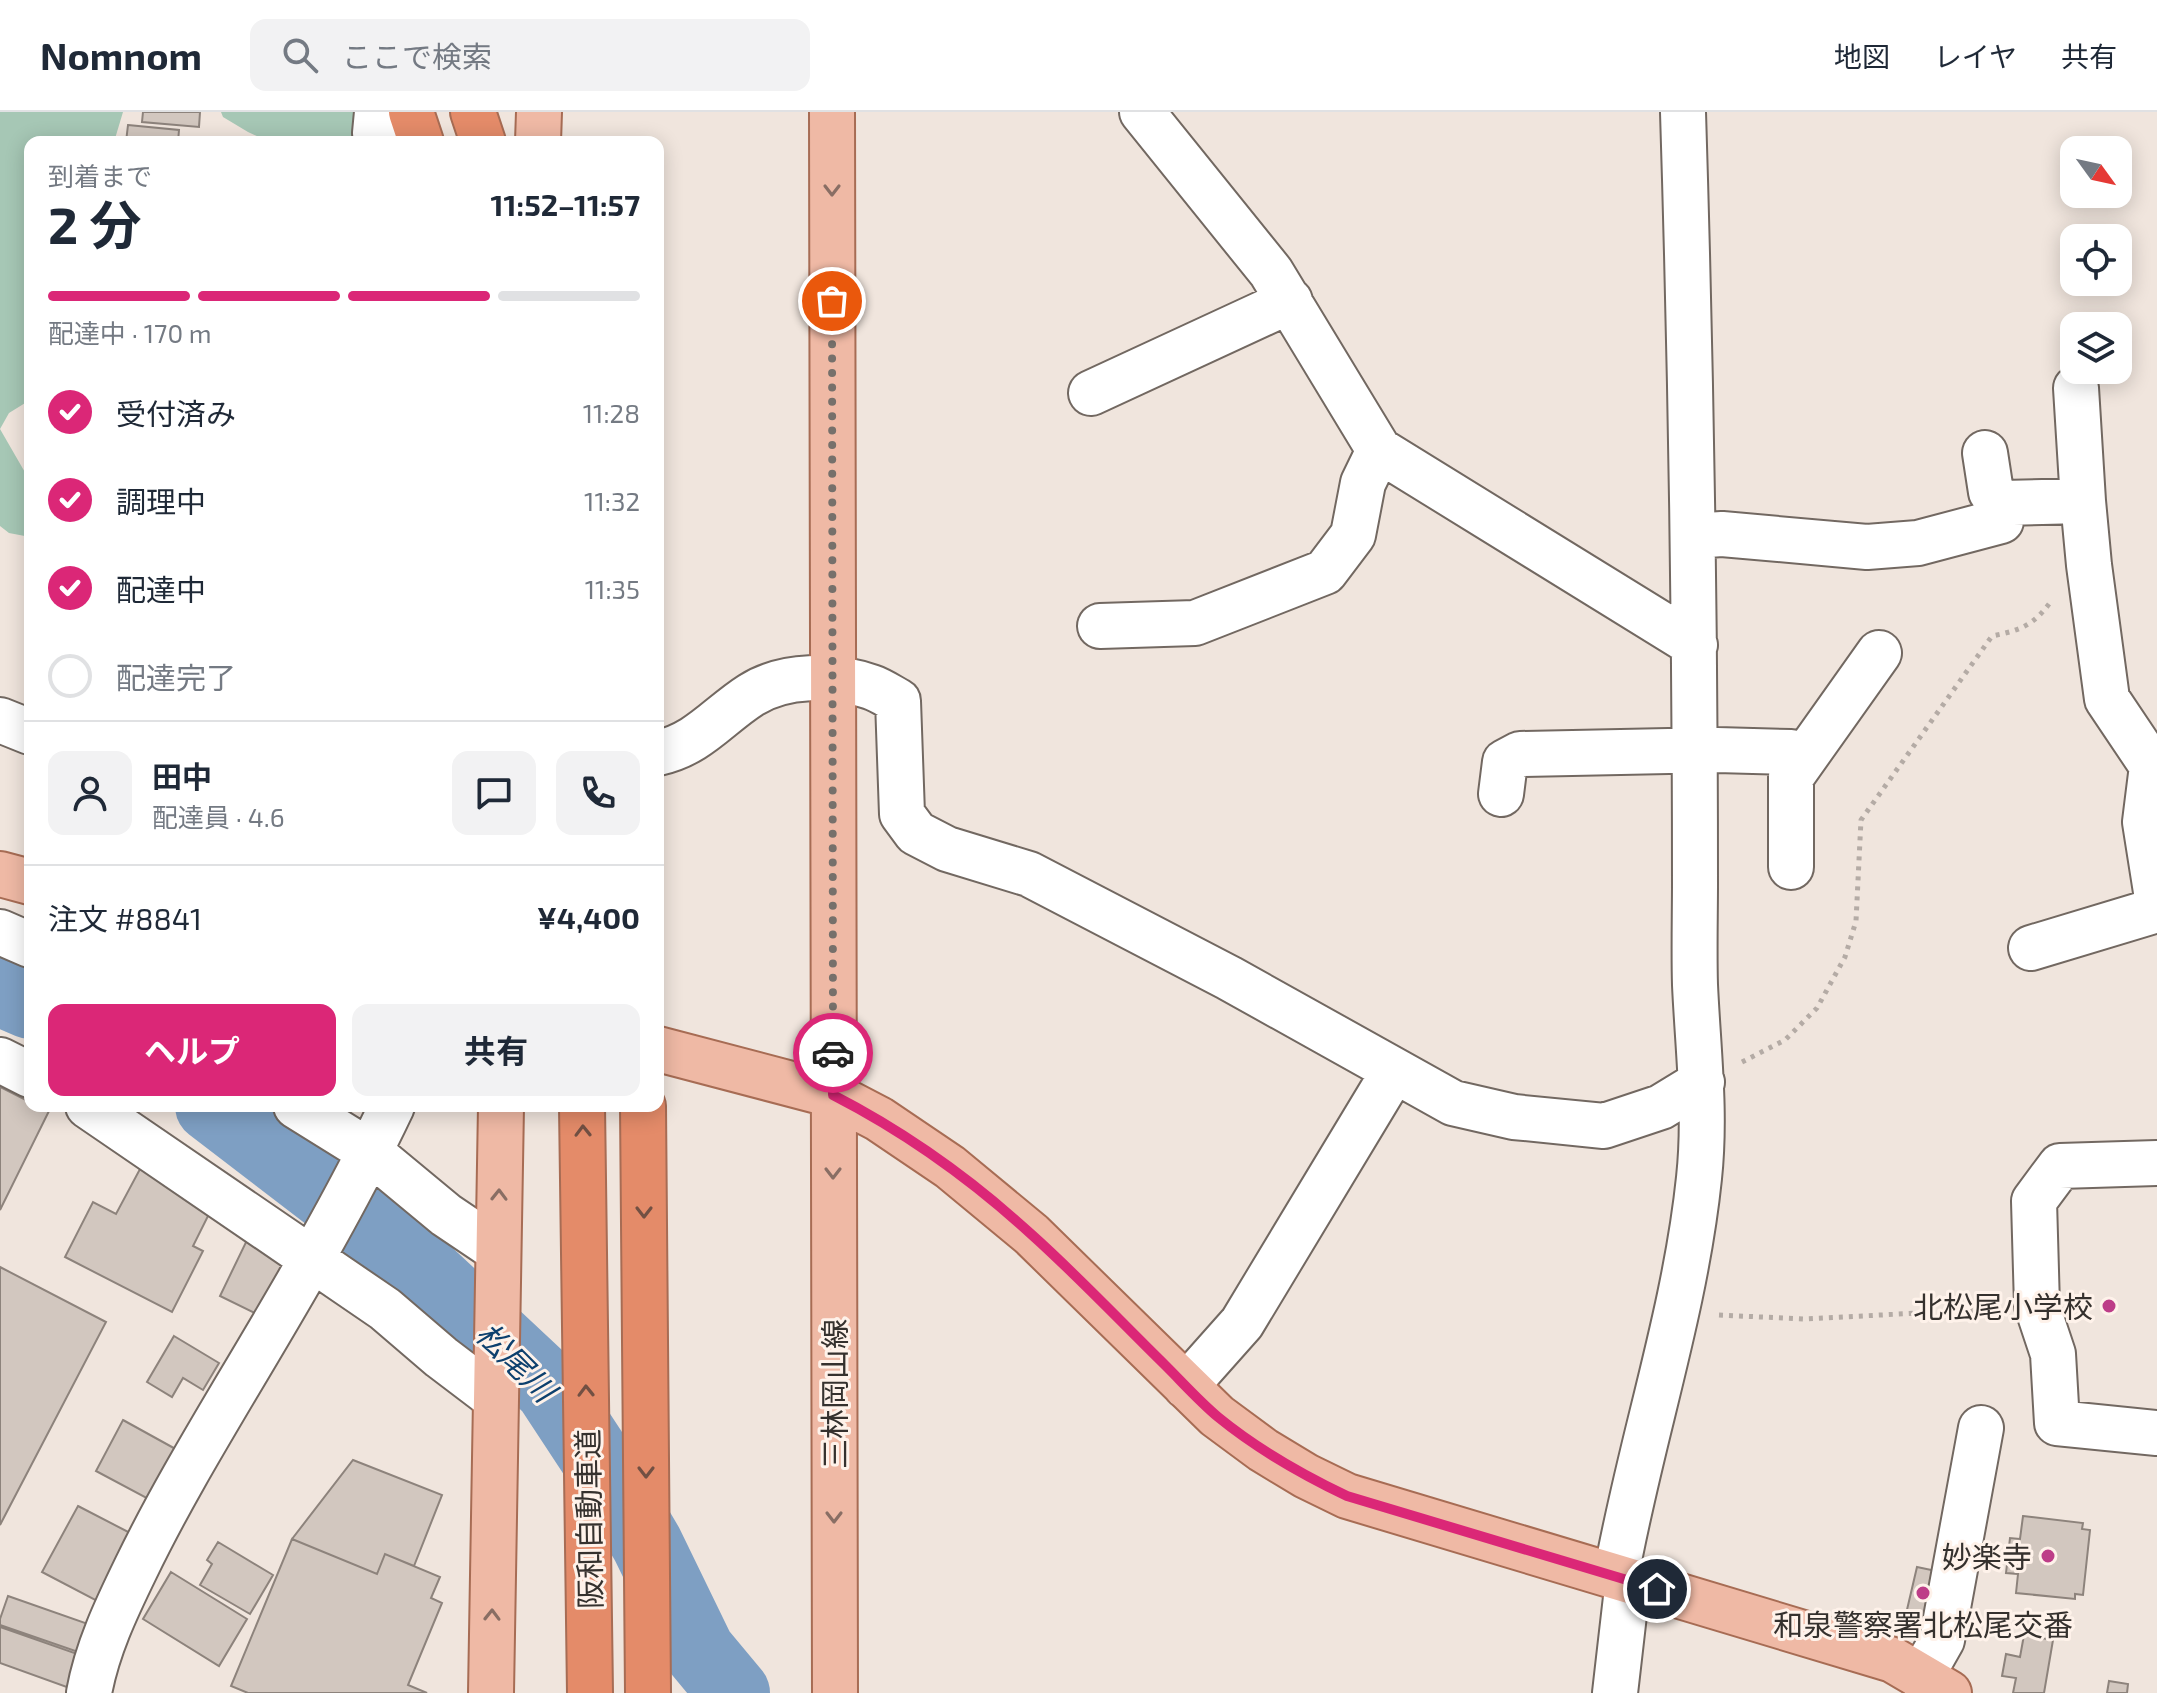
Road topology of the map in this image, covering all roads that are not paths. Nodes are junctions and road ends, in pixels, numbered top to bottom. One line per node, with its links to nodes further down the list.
1 (377, 112): 8 (street)
2 (411, 112): 9 (highway)
3 (473, 112): 10 (highway)
4 (539, 112): 11 (main road)
5 (832, 112): 23 (main road, 三林岡山線, one-way to 23)
6 (1142, 112): 12 (street)
7 (1683, 112): 19 (street)
8 (376, 136)
9 (419, 136)
10 (481, 136)
11 (538, 136)
12 (1290, 301): 14 (street); 15 (street)
13 (2076, 388): 17 (street)
14 (1091, 393)
15 (1379, 450): 20 (street); 21 (street)
16 (1985, 453): 18 (street)
17 (2083, 501): 18 (street); 29 (street)
18 (2003, 503): 19 (street)
19 (1693, 536): 21 (street)
20 (1100, 626)
21 (1695, 645): 27 (street)
22 (1879, 653): 28 (street)
23 (832, 679): 26 (street); 41 (street); 44 (main road, 三林岡山線)
24 (0, 720): 25 (street)
25 (24, 730)
26 (664, 751)
27 (1695, 751): 28 (street); 30 (street); 43 (street)
28 (1802, 761): 31 (street)
29 (2155, 763): 34 (street)
30 (1501, 794)
31 (1791, 867)
32 (0, 874): 33 (main road)
33 (24, 880)
34 (2157, 898)
35 (2157, 910): 38 (street)
36 (0, 932): 37 (street)
37 (24, 942)
38 (2031, 948)
39 (664, 1051): 44 (main road)
40 (0, 1060): 42 (street)
41 (1394, 1071): 43 (street); 55 (street)
42 (24, 1072)
43 (1702, 1082): 59 (street)
44 (833, 1095): 55 (main road); 65 (main road, 三林岡山線, one-way to 65)
45 (98, 1112): 53 (street)
46 (304, 1112): 51 (street)
47 (389, 1112): 51 (street)
48 (501, 1112): 54 (main road, one-way to 48)
49 (582, 1112): 63 (highway, 阪和自動車道, one-way to 49)
50 (643, 1112): 64 (highway, 阪和自動車道, one-way to 64)
51 (365, 1160): 53 (street); 54 (street)
52 (2157, 1163): 58 (street)
53 (316, 1250): 56 (street); 61 (street)
54 (498, 1262): 56 (main road)
55 (1186, 1386): 59 (main road)
56 (495, 1389): 62 (main road, one-way to 56)
57 (1981, 1428): 60 (street)
58 (2157, 1433)
59 (1622, 1578): 60 (main road); 66 (street)
60 (1935, 1685)
61 (89, 1693)
62 (491, 1693)
63 (590, 1693)
64 (648, 1693)
65 (835, 1693)
66 (1615, 1693)

